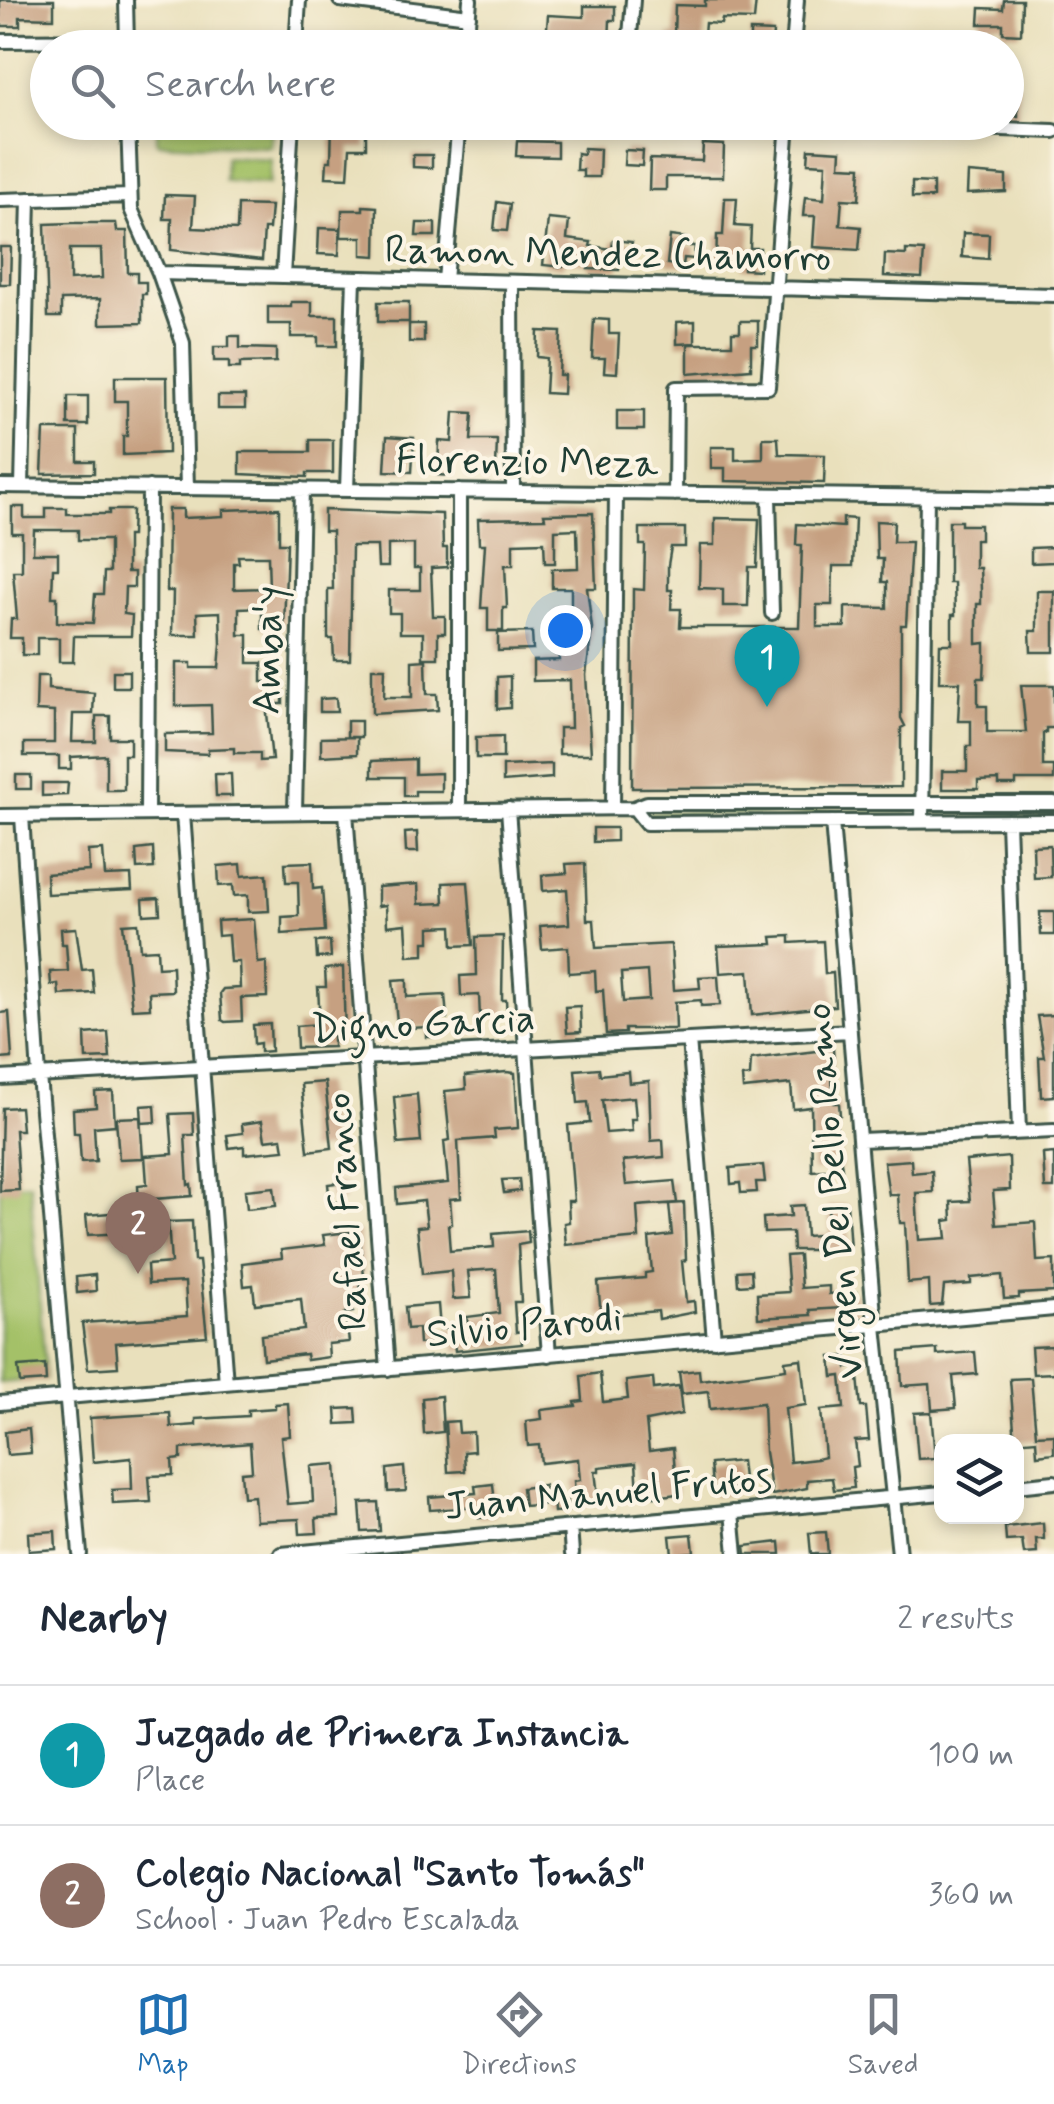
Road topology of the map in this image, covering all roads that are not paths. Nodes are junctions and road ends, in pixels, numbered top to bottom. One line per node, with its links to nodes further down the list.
1 (126, 0): 8 (street)
2 (299, 0): 9 (street)
3 (340, 0): 7 (street)
4 (470, 0): 7 (street)
5 (633, 0): 11 (street)
6 (797, 0): 12 (street)
7 (468, 16): 10 (street)
8 (126, 30)
9 (297, 30)
10 (467, 30)
11 (631, 30)
12 (794, 30)
13 (0, 41): 14 (street)
14 (30, 42)
15 (1024, 130): 16 (street)
16 (1054, 131)
17 (128, 140): 21 (street)
18 (291, 140): 25 (street)
19 (457, 140): 27 (street)
20 (787, 140): 29 (street)
21 (130, 196): 22 (street); 24 (street)
22 (29, 199): 23 (street); 32 (street)
23 (0, 200)
24 (160, 273): 25 (street, Ramon Mendez Chamorro); 34 (street)
25 (283, 276): 26 (street, Ramon Mendez Chamorro)
26 (354, 278): 27 (street, Ramon Mendez Chamorro); 36 (street)
27 (445, 280): 28 (street, Ramon Mendez Chamorro)
28 (512, 282): 29 (street, Ramon Mendez Chamorro); 38 (street)
29 (775, 288): 30 (street, Ramon Mendez Chamorro); 40 (street)
30 (1054, 295)
31 (0, 486): 32 (street, Florenzio Meza)
32 (22, 486): 33 (street, Florenzio Meza)
33 (149, 488): 34 (street, Florenzio Meza); 53 (street)
34 (187, 488): 35 (street, Florenzio Meza)
35 (302, 490): 36 (street, Florenzio Meza); 51 (street, Amba'y)
36 (347, 490): 37 (street, Florenzio Meza)
37 (459, 491): 38 (street, Florenzio Meza); 49 (street)
38 (513, 492): 39 (street, Florenzio Meza)
39 (616, 494): 40 (street, Florenzio Meza); 47 (street)
40 (674, 494): 41 (street, Florenzio Meza)
41 (770, 495): 42 (street, Florenzio Meza); 44 (street)
42 (928, 497): 43 (street, Florenzio Meza); 45 (street)
43 (1054, 498)
44 (772, 613)
45 (922, 802): 46 (street); 48 (street); 57 (street)
46 (1054, 802)
47 (613, 808): 48 (street); 50 (street)
48 (634, 808): 60 (street)
49 (460, 810): 50 (street); 52 (street)
50 (508, 810): 63 (street)
51 (295, 812): 52 (street); 54 (street)
52 (346, 812): 64 (street, Rafael Franco)
53 (147, 814): 54 (street); 56 (street)
54 (183, 814): 65 (street)
55 (0, 816): 56 (street)
56 (22, 816): 66 (street)
57 (922, 821): 58 (street); 60 (street)
58 (1008, 821): 59 (street); 69 (street)
59 (1054, 821)
60 (832, 822): 61 (street, Virgen Del Bello Ramo)
61 (850, 1031): 62 (street, Digno Garcia); 70 (street, Virgen Del Bello Ramo)
62 (689, 1040): 63 (street, Digno Garcia); 73 (street)
63 (526, 1049): 64 (street, Digno Garcia); 74 (street)
64 (365, 1058): 65 (street, Digno Garcia); 75 (street, Rafael Franco)
65 (202, 1067): 66 (street, Digno Garcia); 76 (street)
66 (39, 1076): 67 (street, Digno Garcia); 77 (street)
67 (0, 1078)
68 (1054, 1130): 69 (street)
69 (1020, 1132): 70 (street)
70 (860, 1140): 72 (street, Virgen Del Bello Ramo)
71 (1054, 1310): 72 (street, Silvio Parodi)
72 (874, 1326): 73 (street, Silvio Parodi); 82 (street, Virgen Del Bello Ramo)
73 (714, 1340): 74 (street, Silvio Parodi)
74 (549, 1355): 75 (street, Silvio Parodi)
75 (388, 1369): 76 (street, Silvio Parodi)
76 (226, 1383): 77 (street, Silvio Parodi)
77 (65, 1398): 78 (street, Silvio Parodi); 85 (street)
78 (0, 1404)
79 (1054, 1482): 80 (street)
80 (1024, 1485)
81 (934, 1493): 82 (street, Juan Manuel Frutos)
82 (893, 1497): 83 (street, Juan Manuel Frutos); 89 (street, Virgen Del Bello Ramo)
83 (732, 1512): 84 (street, Juan Manuel Frutos); 88 (street)
84 (570, 1527): 86 (street, Juan Manuel Frutos); 87 (street)
85 (80, 1554)
86 (281, 1554)
87 (572, 1554)
88 (736, 1554)
89 (899, 1554)

